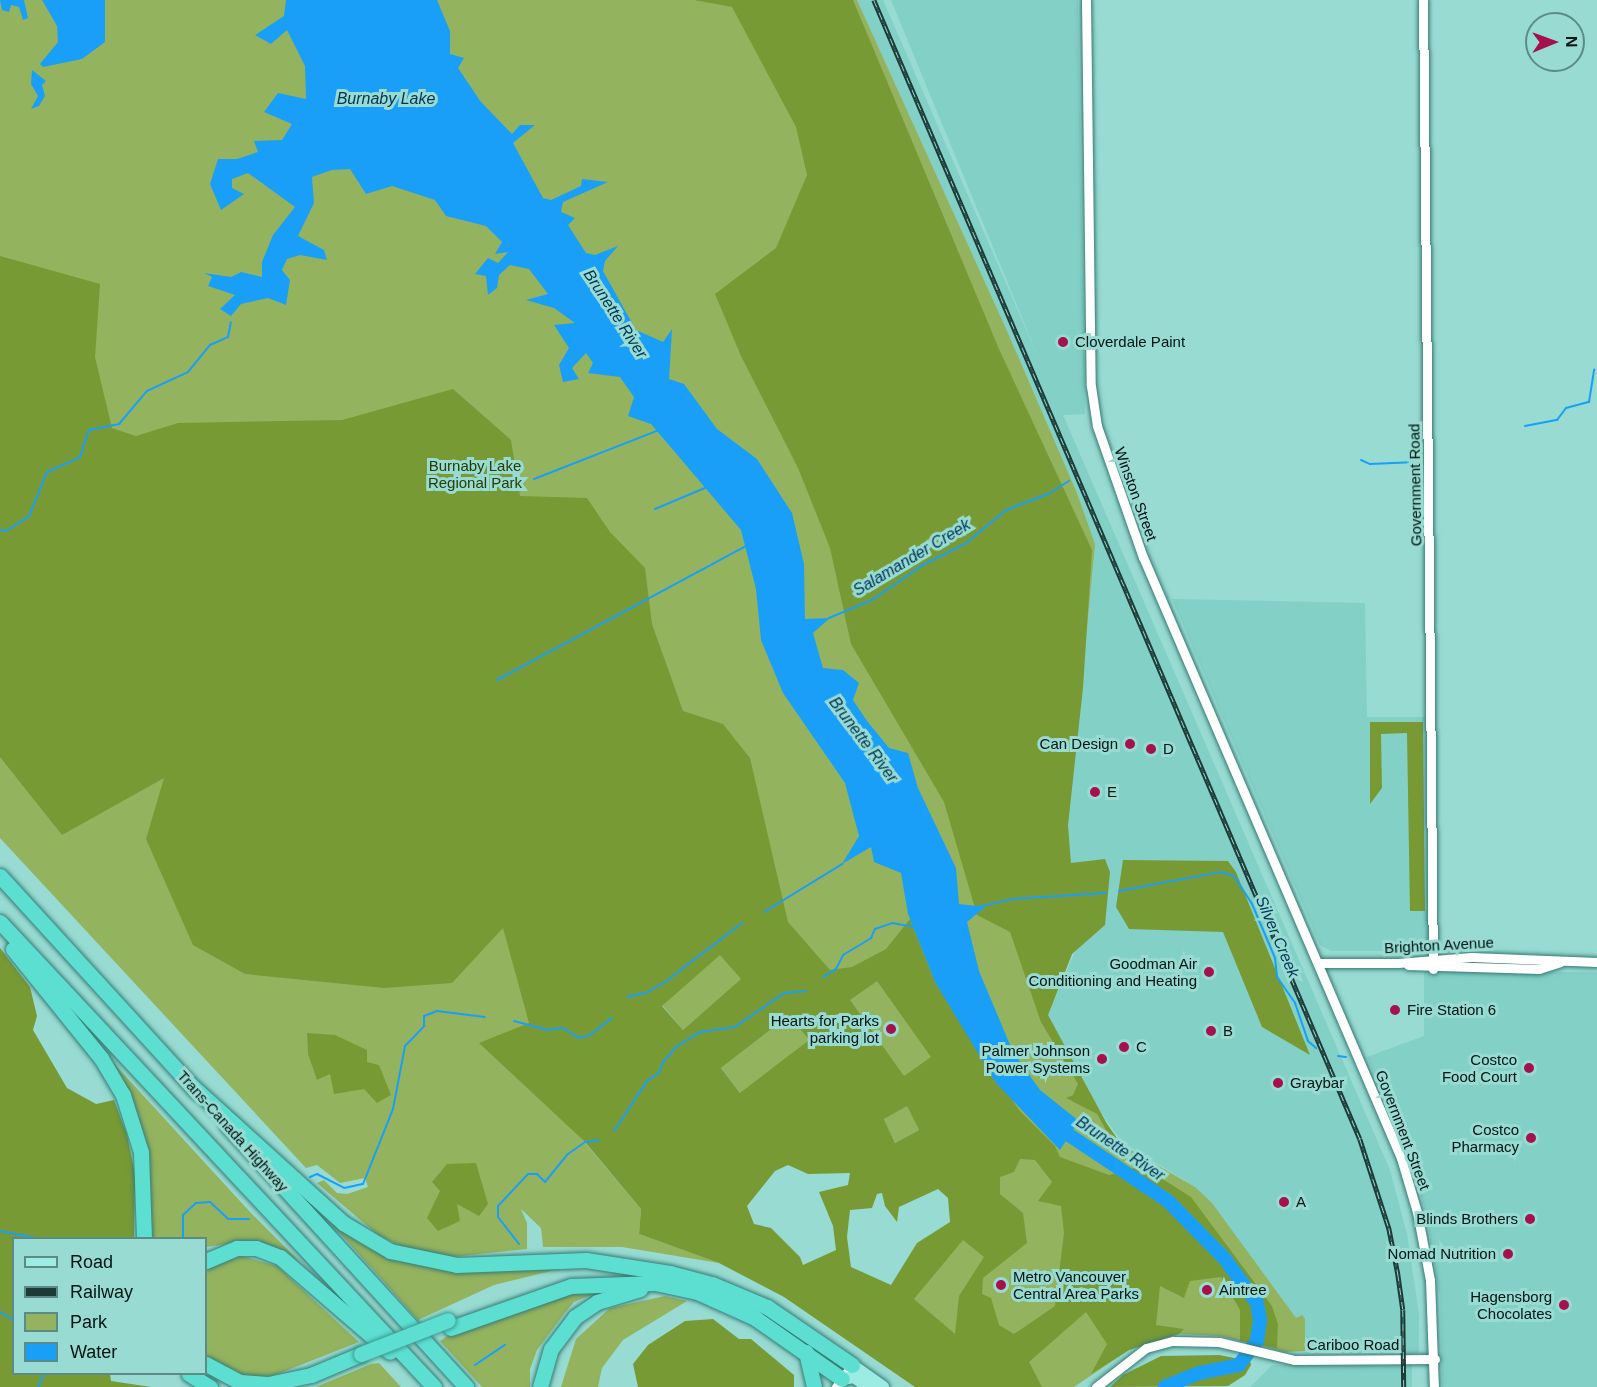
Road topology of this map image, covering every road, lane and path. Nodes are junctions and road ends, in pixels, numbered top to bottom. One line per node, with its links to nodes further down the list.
1 (1086, 0): 9 (street, Winston Street)
2 (1424, 0): 6 (street, Government Road)
3 (0, 876): 12 (highway, Trans-Canada Highway)
4 (0, 922): 22 (highway, Trans-Canada Highway)
5 (0, 933): 13 (highway)
6 (1433, 957): 7 (street, Brighton Avenue); 10 (street, Brighton Avenue); 11 (street, Government Road)
7 (1560, 962): 8 (street, Brighton Avenue); 11 (street, Brighton Avenue)
8 (1597, 962)
9 (1318, 963): 10 (street, Brighton Avenue); 18 (street, Government Street)
10 (1398, 963): 11 (street, Brighton Avenue)
11 (1433, 969)
12 (192, 1086): 15 (highway); 27 (highway, Trans-Canada Highway)
13 (144, 1237)
14 (207, 1261): 22 (highway)
15 (673, 1280): 16 (highway); 17 (highway); 20 (highway); 28 (highway)
16 (806, 1352): 23 (highway); 29 (highway)
17 (363, 1358): 19 (highway); 25 (highway)
18 (1435, 1359): 32 (street, Cariboo Road); 33 (street, Government Street)
19 (207, 1365)
20 (852, 1365): 23 (street); 31 (main road)
21 (191, 1375): 24 (highway)
22 (423, 1375): 26 (highway, Trans-Canada Highway)
23 (844, 1384): 30 (main road)
24 (210, 1387)
25 (304, 1387)
26 (434, 1387)
27 (465, 1387)
28 (540, 1387)
29 (814, 1387)
30 (868, 1387)
31 (883, 1387)
32 (1096, 1387)
33 (1434, 1387)

